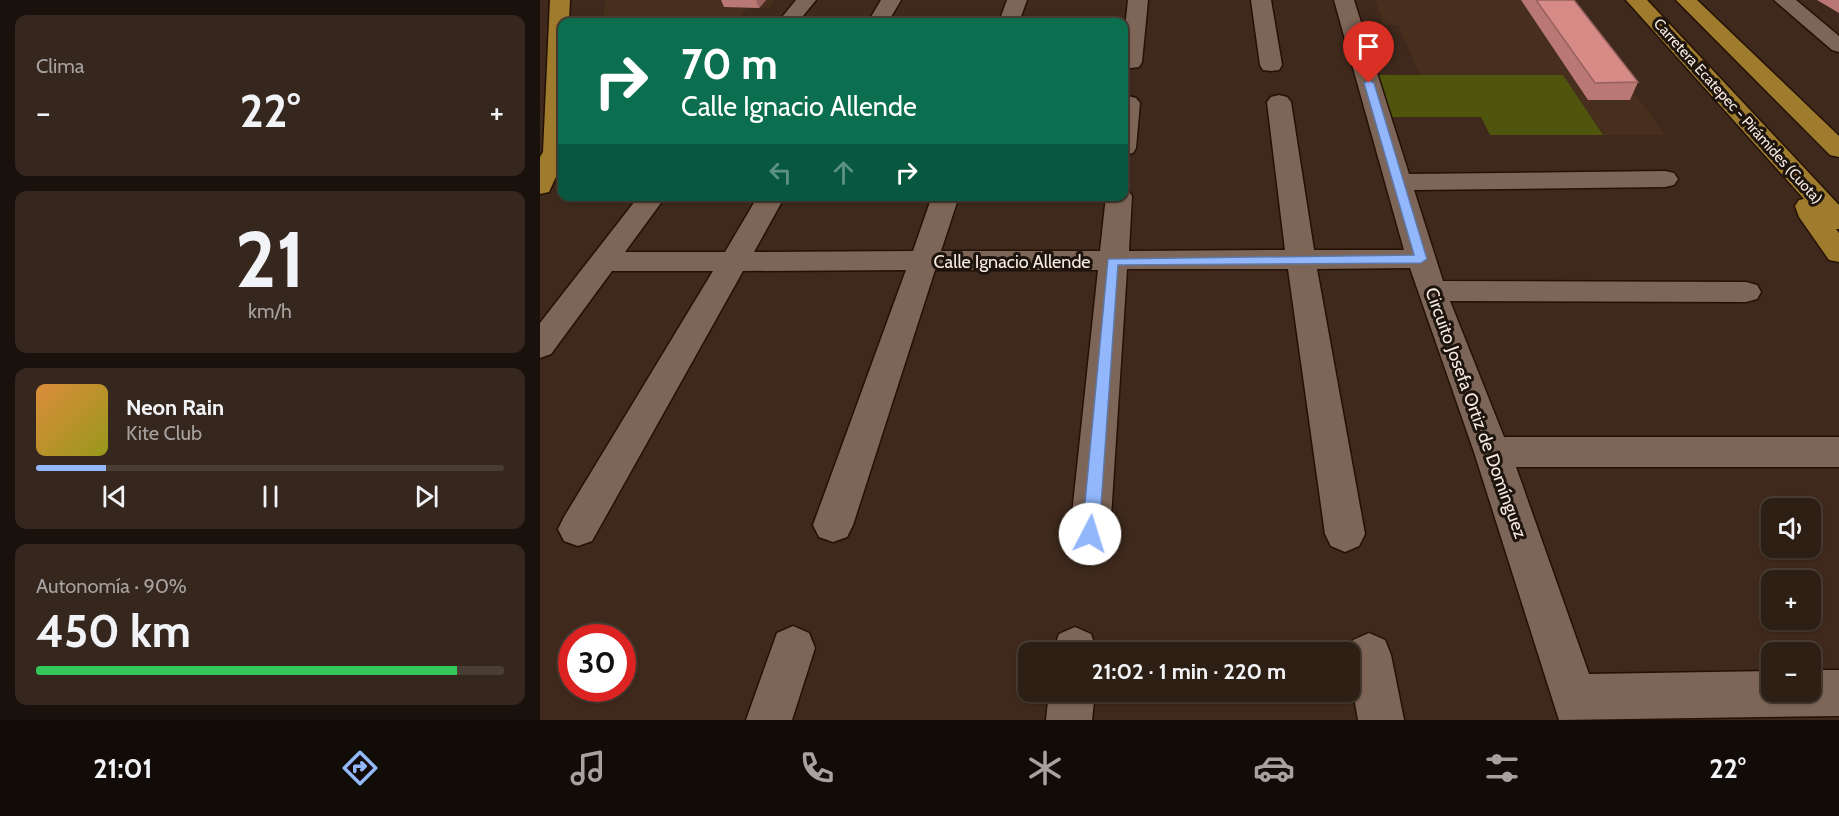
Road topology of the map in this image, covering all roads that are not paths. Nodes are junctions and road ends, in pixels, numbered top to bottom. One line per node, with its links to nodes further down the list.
1 (560, 0): 11 (highway)
2 (806, 0): 12 (street)
3 (891, 0): 13 (street)
4 (1017, 0): 14 (street)
5 (1138, 0): 17 (street)
6 (1261, 0): 18 (street)
7 (1344, 0): 23 (street, Circuito Josefa Ortiz de Domínguez)
8 (1636, 0): 21 (highway, Carretera Ecatepec - Pirámides (Cuota))
9 (1686, 0): 20 (highway, Carretera Ecatepec - Pirámides (Cuota))
10 (1784, 0): 15 (street)
11 (559, 18)
12 (791, 18)
13 (880, 18)
14 (1010, 18)
15 (1839, 46)
16 (558, 61): 24 (highway)
17 (1131, 62)
18 (1270, 65)
19 (1279, 102): 32 (street)
20 (1839, 150)
21 (1798, 176): 29 (highway, Carretera Ecatepec - Pirámides (Cuota)); 30 (highway)
22 (1665, 179): 23 (street)
23 (1398, 182): 31 (street, Circuito Josefa Ortiz de Domínguez)
24 (540, 186)
25 (649, 201): 34 (street)
26 (769, 201): 33 (street)
27 (944, 201): 35 (street)
28 (1118, 201): 36 (street)
29 (1839, 221)
30 (1839, 253)
31 (1421, 259): 32 (street, Calle Ignacio Allende); 37 (street, Circuito Josefa Ortiz de Domínguez)
32 (1301, 260): 36 (street, Calle Ignacio Allende); 45 (street)
33 (733, 261): 34 (street, Calle Ignacio Allende); 35 (street, Calle Ignacio Allende); 43 (street)
34 (603, 262): 39 (street)
35 (925, 262): 36 (street, Calle Ignacio Allende); 42 (street)
36 (1112, 262): 44 (street)
37 (1431, 291): 38 (street); 40 (street, Circuito Josefa Ortiz de Domínguez)
38 (1746, 292)
39 (540, 346)
40 (1492, 452): 41 (street); 50 (street, Circuito Josefa Ortiz de Domínguez)
41 (1839, 452)
42 (833, 525)
43 (578, 529)
44 (1090, 534)
45 (1345, 534)
46 (793, 648): 51 (street)
47 (1370, 655): 53 (street)
48 (1839, 693): 50 (street)
49 (1071, 702): 52 (street)
50 (1578, 708)
51 (769, 720)
52 (1069, 720)
53 (1381, 720)

